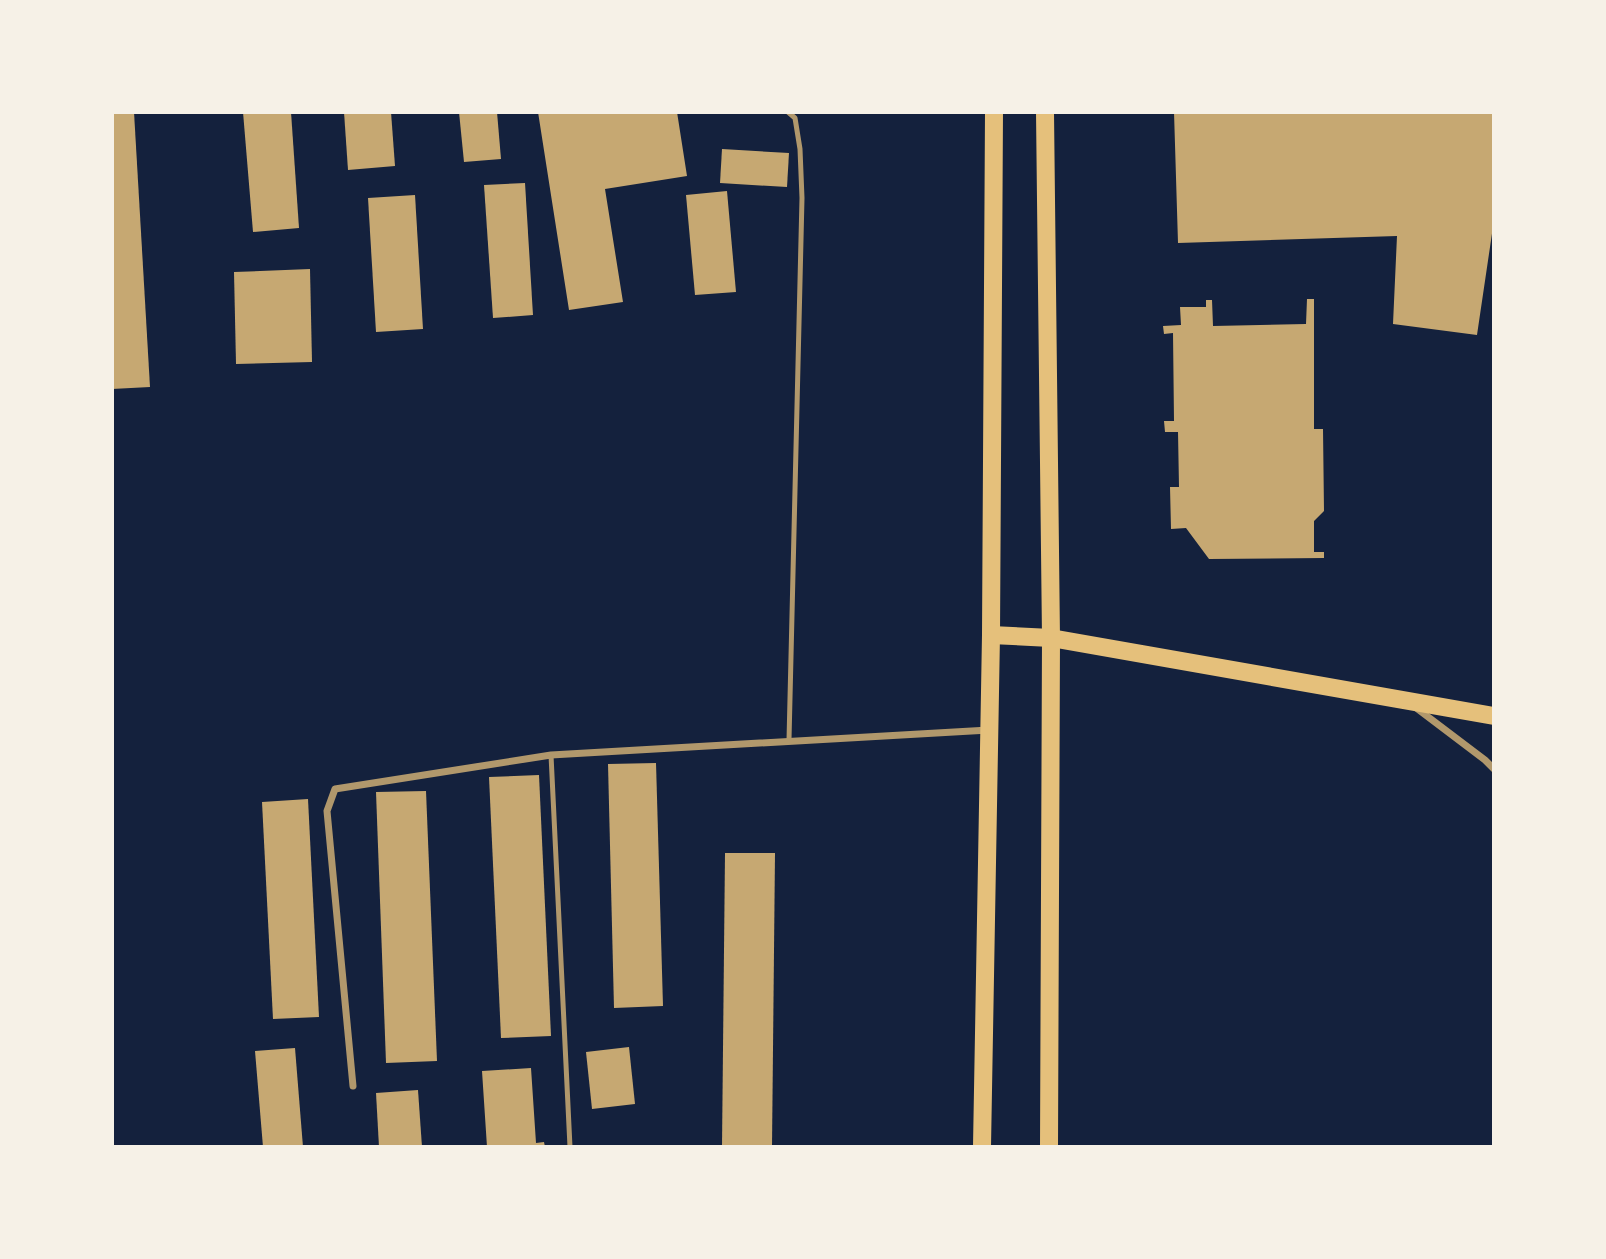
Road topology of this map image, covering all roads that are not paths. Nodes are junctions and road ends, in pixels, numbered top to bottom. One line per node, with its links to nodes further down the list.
1 (788, 112): 9 (lane)
2 (994, 112): 4 (main road)
3 (1045, 112): 5 (main road)
4 (991, 635): 5 (main road); 8 (main road)
5 (1051, 638): 6 (main road); 15 (main road)
6 (1406, 700): 7 (main road); 11 (street)
7 (1494, 716)
8 (990, 730): 9 (street); 14 (main road)
9 (789, 740): 10 (street)
10 (551, 755): 12 (street); 13 (lane)
11 (1494, 769)
12 (353, 1086)
13 (570, 1147)
14 (982, 1147)
15 (1049, 1147)

